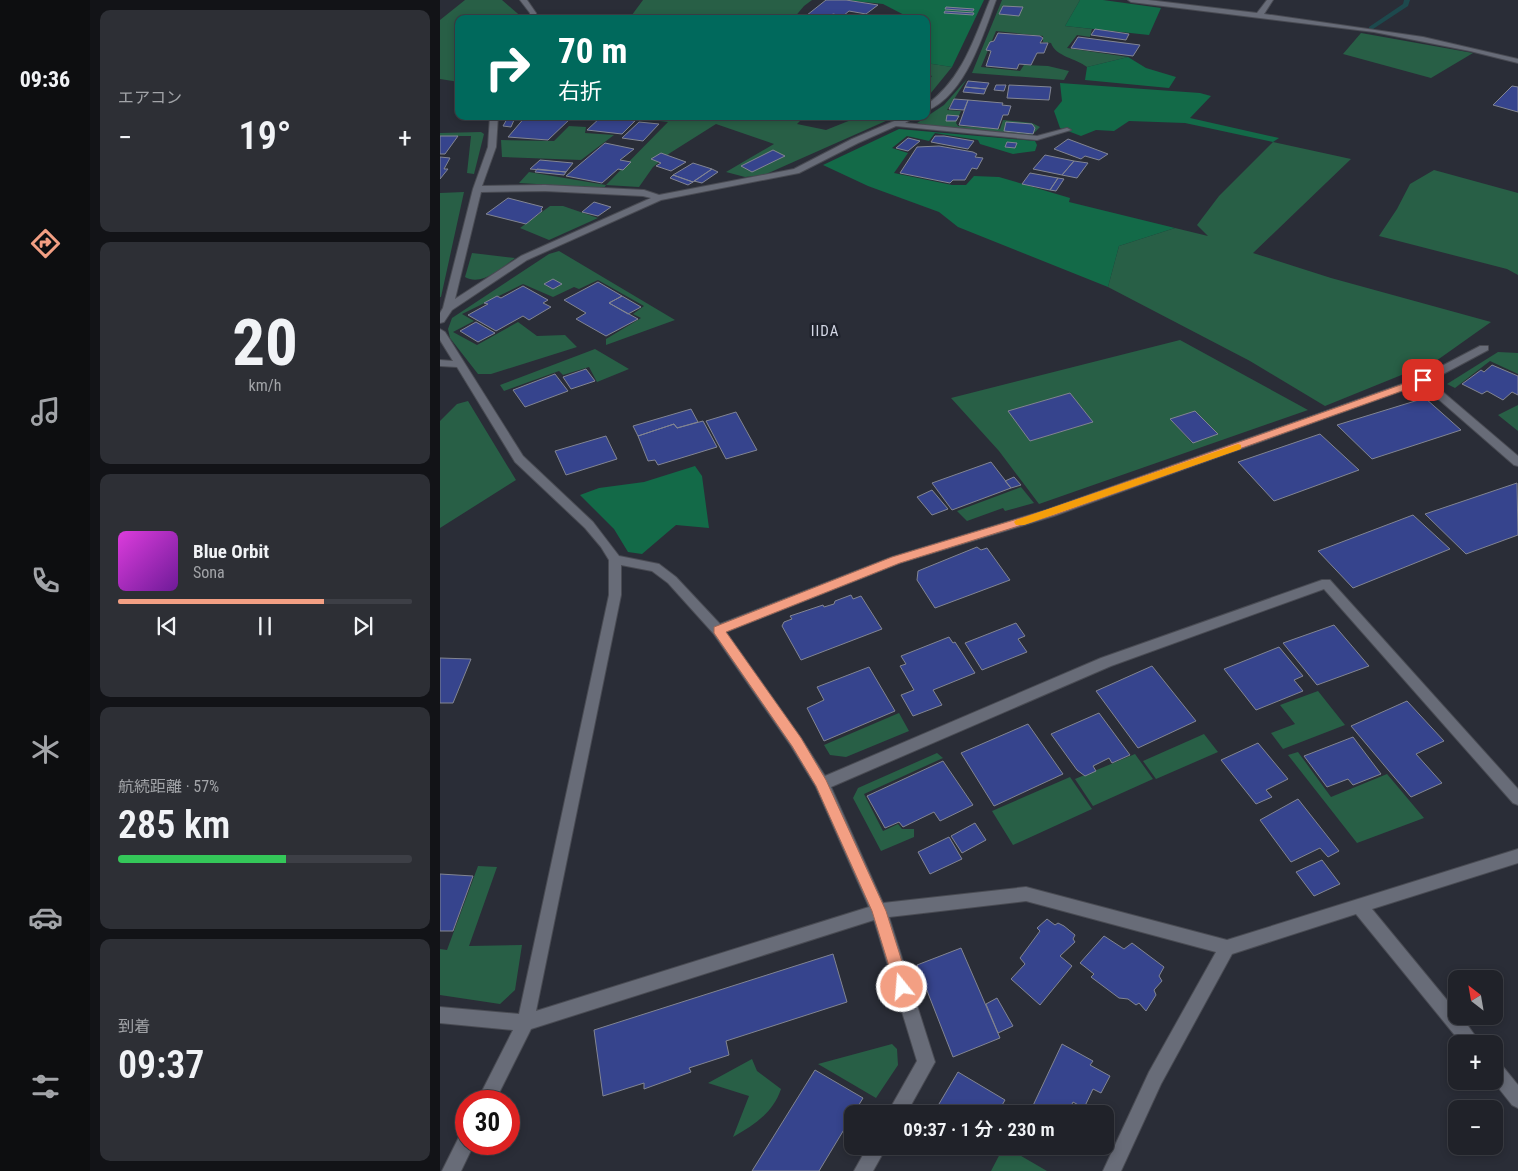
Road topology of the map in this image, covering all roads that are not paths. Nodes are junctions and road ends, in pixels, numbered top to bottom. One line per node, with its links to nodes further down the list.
1 (523, 0): 6 (street)
2 (993, 0): 8 (street)
3 (1131, 0): 5 (street)
4 (1270, 0): 5 (street)
5 (1260, 14): 7 (street)
6 (533, 15)
7 (1518, 61)
8 (930, 107)
9 (494, 120): 13 (street)
10 (904, 120): 11 (street)
11 (895, 124): 12 (street); 14 (street)
12 (1067, 130)
13 (478, 188): 14 (street); 15 (street)
14 (660, 198): 15 (street)
15 (448, 308): 16 (street)
16 (440, 320)
17 (440, 332): 20 (street)
18 (1484, 348): 21 (street)
19 (440, 363): 20 (street)
20 (460, 364): 23 (street)
21 (1423, 380): 22 (street); 24 (street)
22 (1518, 462)
23 (615, 560): 24 (street); 32 (street)
24 (718, 630): 25 (street)
25 (822, 784): 26 (street); 29 (street)
26 (1518, 799)
27 (1518, 856): 28 (street)
28 (1360, 907): 30 (street); 33 (street)
29 (879, 911): 30 (street); 32 (street); 37 (street)
30 (1226, 948): 42 (street)
31 (440, 1015): 32 (street)
32 (526, 1022): 35 (street)
33 (1466, 1035)
34 (1503, 1080): 36 (street)
35 (492, 1090)
36 (1518, 1099)
37 (901, 1105)
38 (459, 1155): 40 (street)
39 (873, 1155): 41 (street)
40 (451, 1171)
41 (863, 1171)
42 (1112, 1171)

